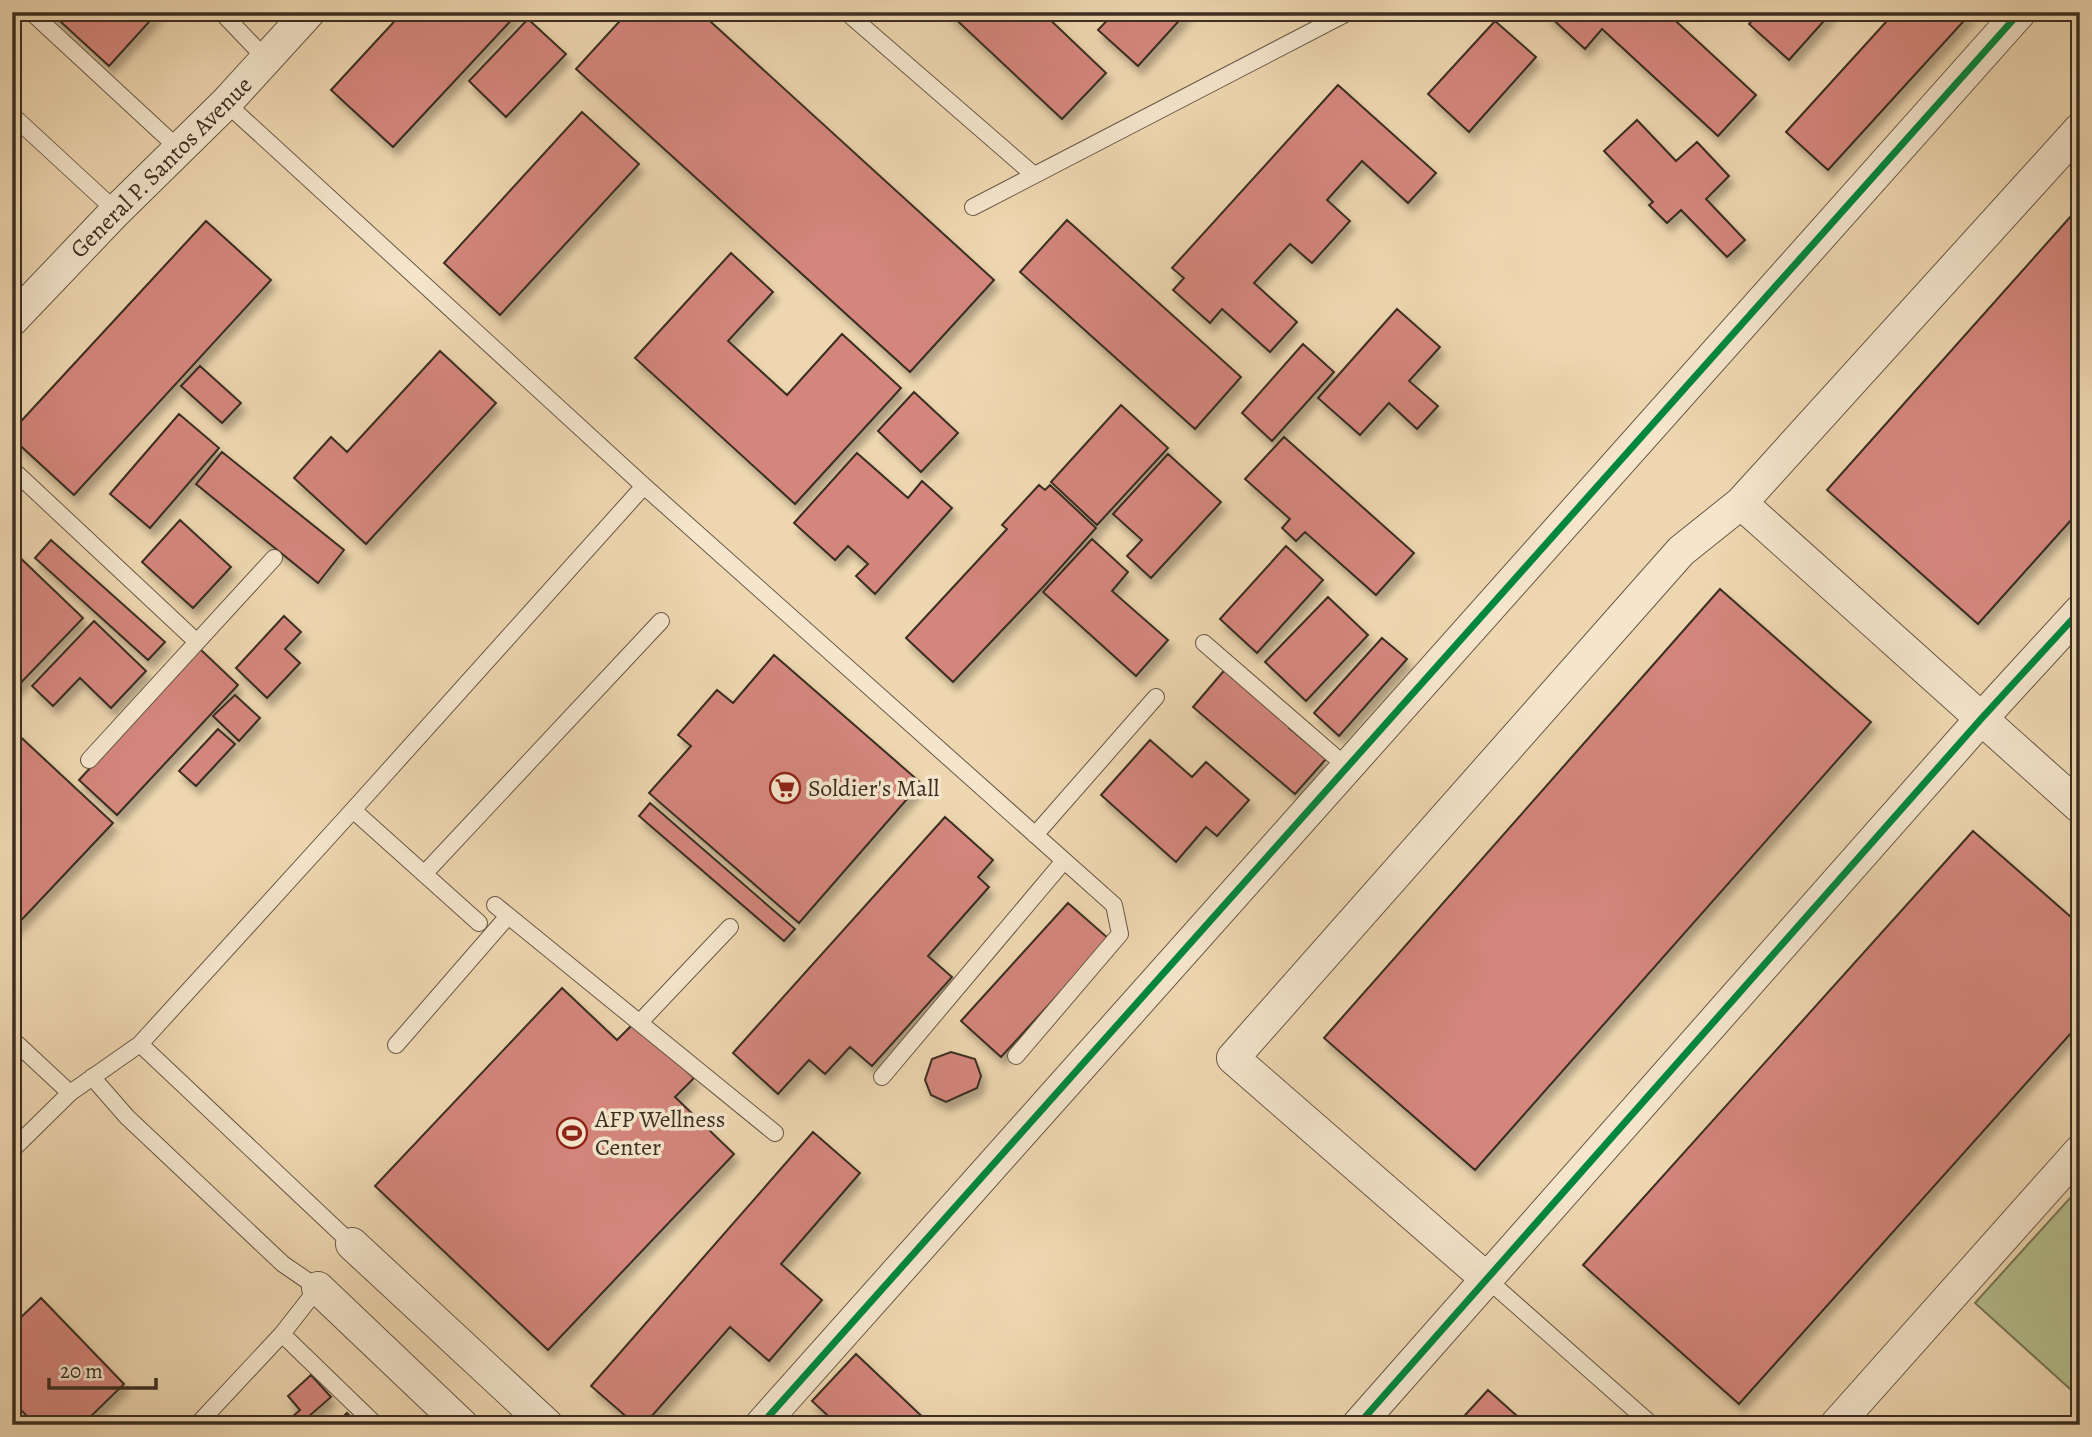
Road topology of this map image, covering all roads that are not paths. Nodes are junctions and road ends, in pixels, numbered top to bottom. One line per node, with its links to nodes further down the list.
1 (31, 12): 11 (lane)
2 (226, 12): 7 (lane)
3 (309, 12): 7 (street, General P. Santos Avenue)
4 (1349, 12): 12 (lane)
5 (2020, 12): 27 (street)
6 (852, 17): 12 (lane)
7 (267, 59): 8 (street, General P. Santos Avenue)
8 (226, 103): 11 (street, General P. Santos Avenue); 17 (lane)
9 (12, 116): 14 (lane)
10 (2080, 129): 18 (street)
11 (180, 149): 14 (street, General P. Santos Avenue)
12 (1034, 175): 13 (lane)
13 (973, 207)
14 (116, 211): 15 (street, General P. Santos Avenue)
15 (12, 320)
16 (12, 469): 22 (lane)
17 (643, 486): 29 (lane); 30 (lane)
18 (1741, 503): 25 (street); 47 (street)
19 (274, 558): 22 (lane)
20 (2080, 611): 25 (street)
21 (661, 621): 32 (lane)
22 (197, 642): 26 (lane)
23 (1204, 643): 27 (lane)
24 (1157, 697): 30 (lane)
25 (1981, 719): 28 (street); 47 (street)
26 (89, 760)
27 (1347, 767): 54 (street)
28 (2080, 807)
29 (354, 810): 32 (lane); 37 (lane)
30 (1035, 835): 31 (lane)
31 (1063, 862): 39 (lane); 41 (lane)
32 (424, 874): 33 (lane)
33 (479, 923)
34 (730, 927): 35 (lane)
35 (639, 1022): 38 (lane); 43 (lane)
36 (12, 1039): 42 (lane)
37 (140, 1044): 40 (lane); 46 (lane)
38 (396, 1045)
39 (1016, 1056)
40 (92, 1077): 42 (lane); 48 (lane)
41 (882, 1077)
42 (70, 1093): 44 (lane)
43 (775, 1133)
44 (12, 1150)
45 (2080, 1151): 57 (street)
46 (352, 1244): 53 (street)
47 (1488, 1280): 55 (street); 56 (lane)
48 (318, 1289): 49 (lane); 52 (street)
49 (282, 1334): 50 (lane); 51 (lane)
50 (197, 1425)
51 (376, 1425)
52 (463, 1425)
53 (547, 1425)
54 (761, 1425)
55 (1359, 1425)
56 (1652, 1425)
57 (1836, 1425)

